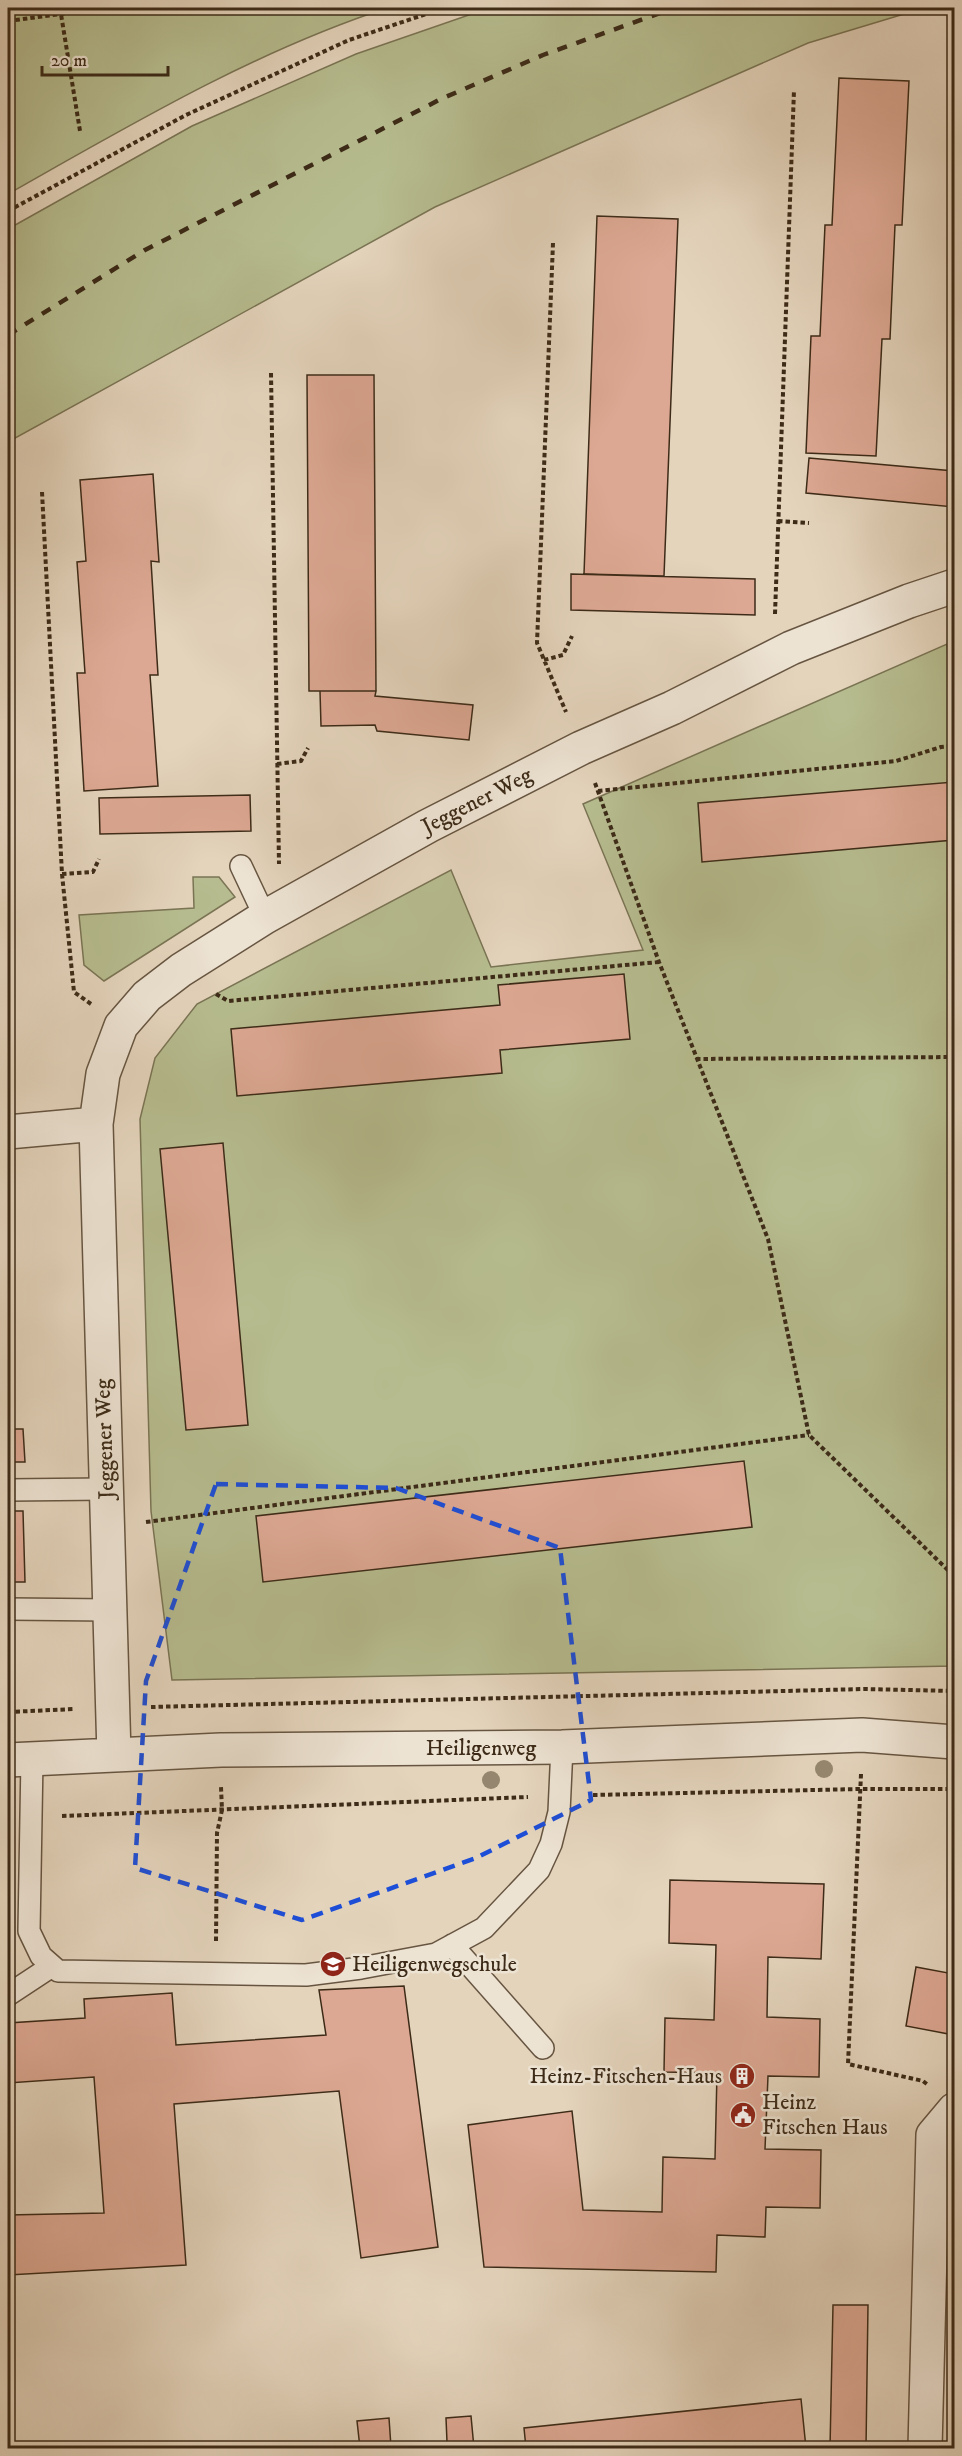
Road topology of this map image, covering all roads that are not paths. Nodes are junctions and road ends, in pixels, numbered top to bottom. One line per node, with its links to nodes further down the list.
1 (954, 586): 3 (street, Jeggener Weg)
2 (241, 866): 3 (lane)
3 (272, 913): 4 (street, Jeggener Weg)
4 (96, 1124): 5 (street); 6 (street, Jeggener Weg)
5 (8, 1132)
6 (105, 1488): 7 (lane); 9 (street, Jeggener Weg)
7 (8, 1490)
8 (8, 1609): 9 (lane)
9 (110, 1610): 12 (street, Jeggener Weg)
10 (954, 1742): 11 (street, Heiligenweg)
11 (562, 1747): 12 (street, Heiligenweg); 14 (lane)
12 (114, 1755): 13 (street, Heiligenweg)
13 (20, 1759): 15 (lane)
14 (452, 1945): 15 (lane); 17 (lane)
15 (52, 1966): 16 (lane)
16 (8, 1995)
17 (543, 2048)
18 (954, 2110): 19 (street)
19 (925, 2448)

